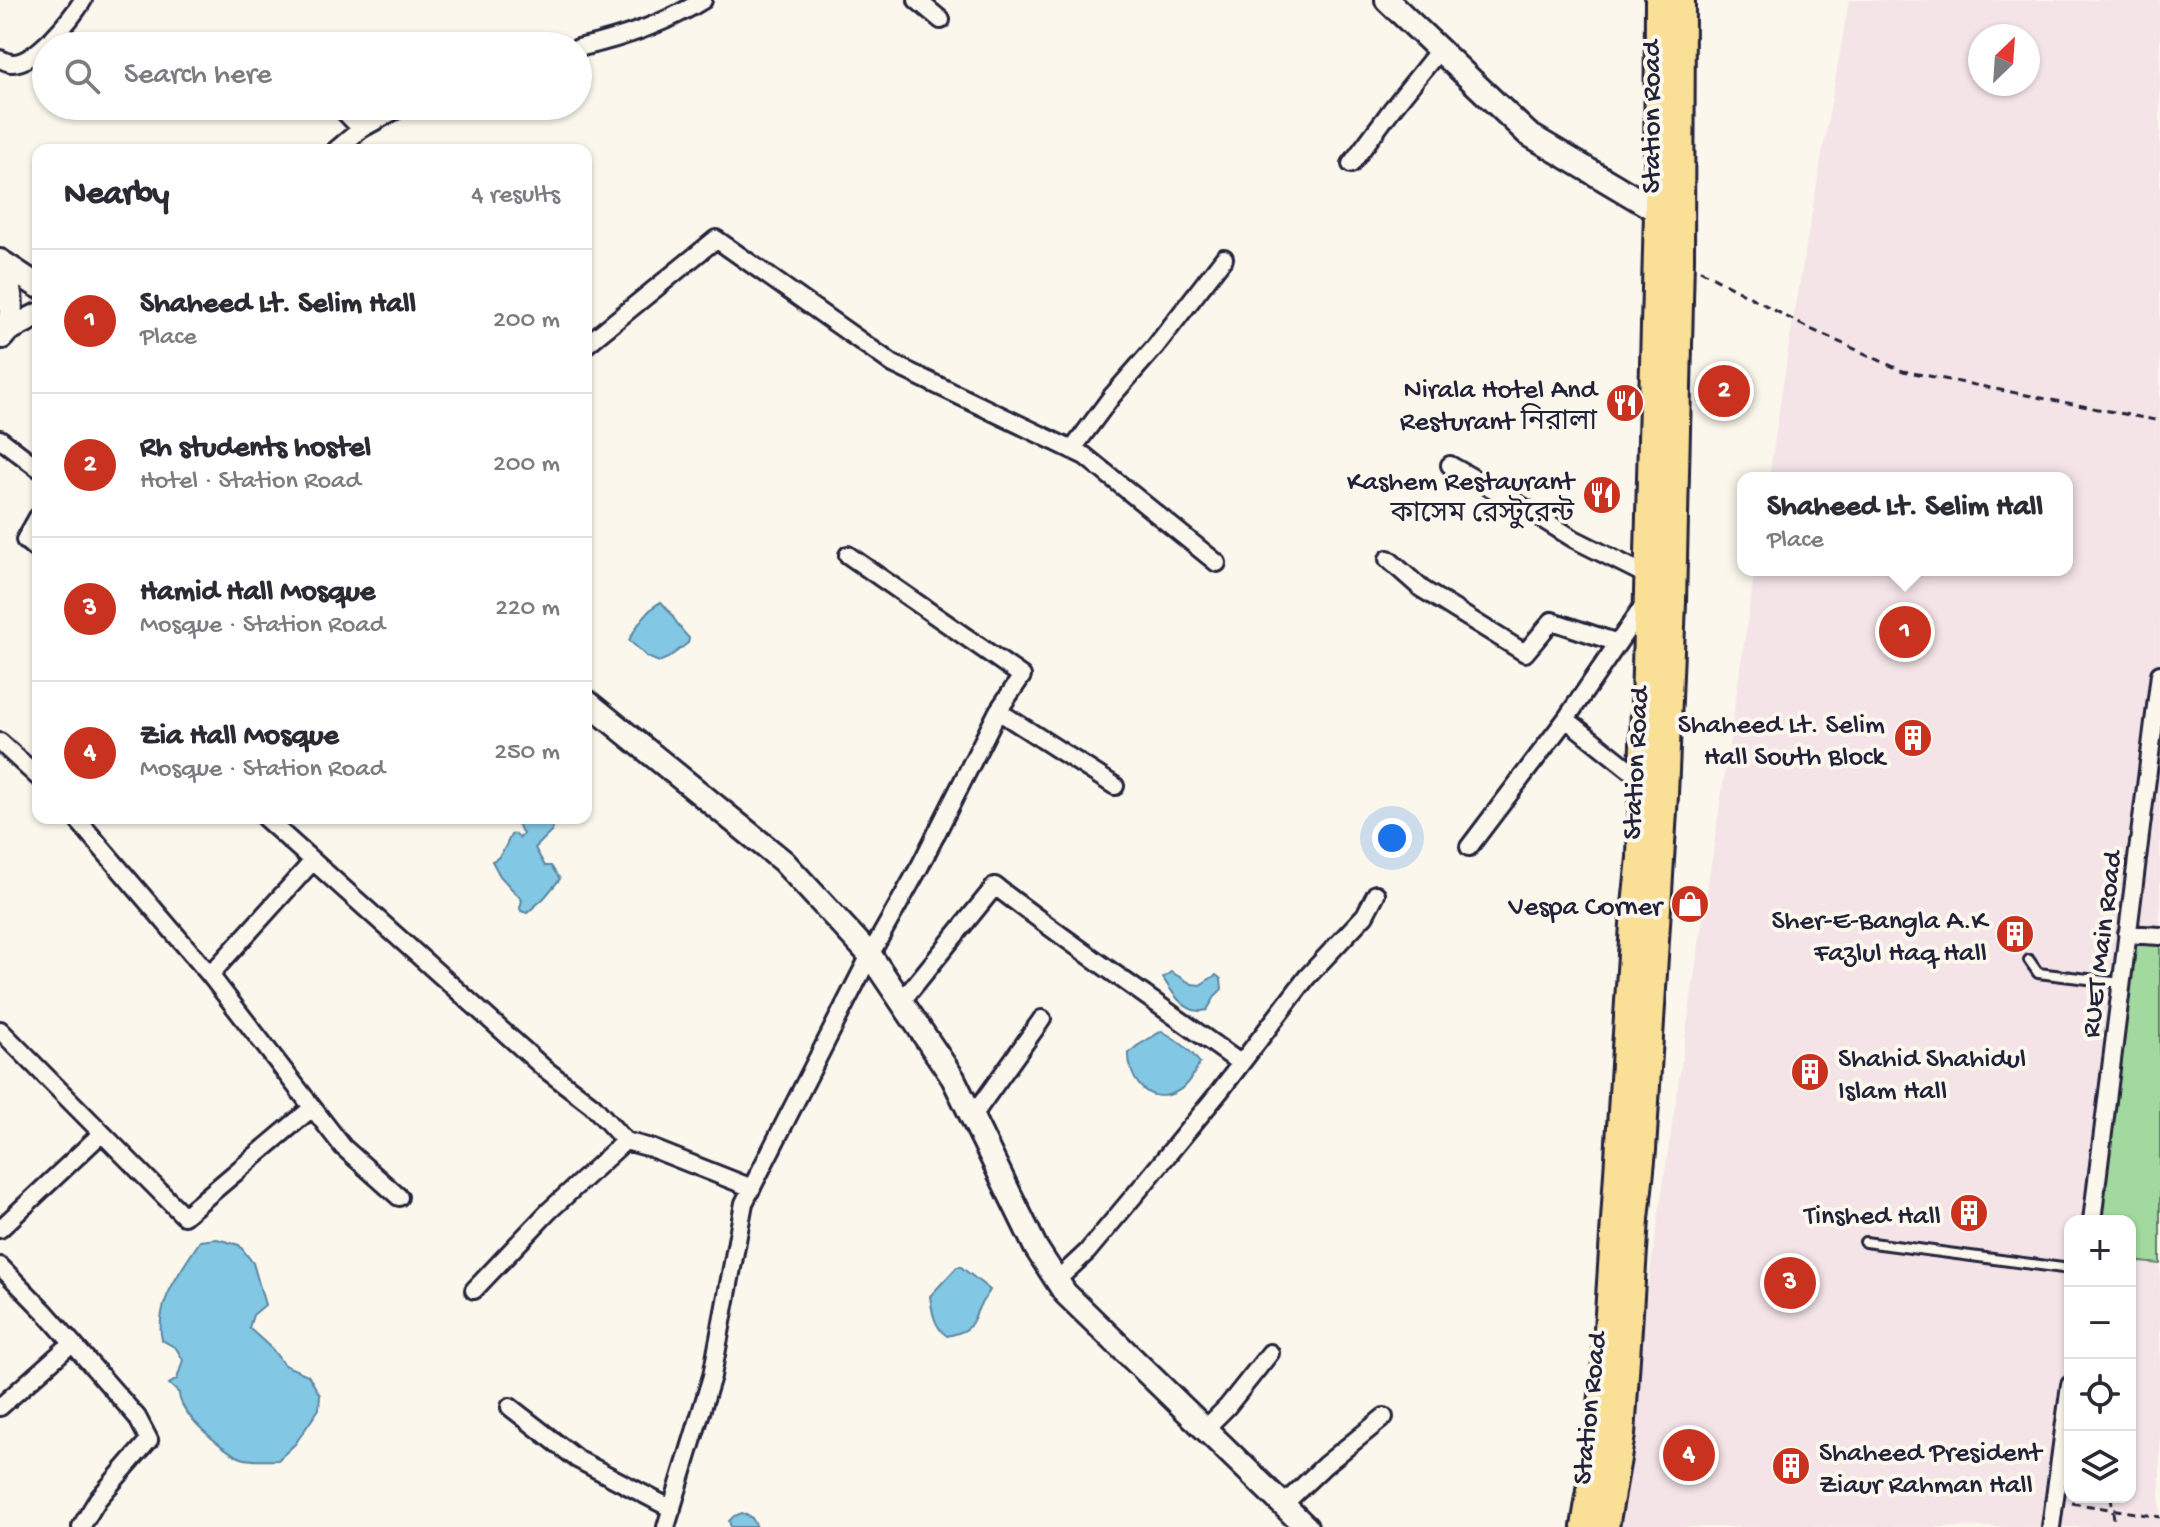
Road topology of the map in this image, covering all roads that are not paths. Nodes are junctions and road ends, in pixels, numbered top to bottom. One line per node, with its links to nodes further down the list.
1 (83, 0): 8 (street)
2 (703, 0): 9 (street)
3 (917, 0): 7 (street)
4 (1387, 0): 10 (main road)
5 (1659, 0): 18 (main road, Station Road)
6 (1681, 0): 18 (main road, Station Road)
7 (941, 20)
8 (58, 32)
9 (592, 45)
10 (1440, 49): 17 (street); 18 (main road)
11 (32, 55): 12 (street)
12 (0, 59)
13 (352, 120): 15 (street)
14 (377, 120): 15 (street)
15 (361, 129): 16 (street)
16 (343, 144)
17 (1351, 164)
18 (1669, 218): 34 (main road, Station Road); 86 (main road, Station Road)
19 (1224, 258): 26 (street)
20 (0, 263): 21 (main road); 23 (main road)
21 (32, 282)
22 (32, 319): 23 (main road)
23 (4, 335)
24 (592, 340): 26 (street)
25 (0, 439): 27 (street)
26 (1072, 450): 33 (street)
27 (32, 463)
28 (1450, 465): 34 (street)
29 (32, 528): 30 (street)
30 (32, 546)
31 (848, 555): 38 (street)
32 (1388, 559): 35 (street)
33 (1217, 563)
34 (1648, 588): 35 (street); 43 (main road, Station Road)
35 (1618, 643): 39 (street)
36 (2160, 674): 40 (street, RUET Main Road)
37 (592, 706): 52 (main road)
38 (998, 711): 44 (street); 52 (street)
39 (1566, 719): 43 (street); 47 (street)
40 (2156, 725): 50 (street, RUET Main Road)
41 (0, 742): 42 (street)
42 (32, 771)
43 (1644, 781): 85 (main road, Station Road)
44 (1115, 786)
45 (81, 824): 54 (street)
46 (272, 824): 48 (street)
47 (1469, 847)
48 (313, 861): 54 (street); 63 (street)
49 (1376, 894): 59 (street)
50 (2127, 934): 51 (street); 55 (street, RUET Main Road)
51 (2160, 936)
52 (870, 955): 56 (main road); 64 (street)
53 (2029, 960): 55 (lane)
54 (210, 975): 60 (street)
55 (2121, 983): 66 (street, RUET Main Road)
56 (901, 1002): 59 (street); 61 (main road)
57 (1042, 1019): 61 (street)
58 (0, 1030): 62 (street)
59 (1240, 1063): 71 (street)
60 (312, 1108): 62 (street); 65 (street)
61 (972, 1117): 71 (main road)
62 (102, 1133): 67 (street)
63 (625, 1141): 64 (street); 72 (street)
64 (752, 1188): 81 (street)
65 (399, 1197)
66 (2093, 1215)
67 (0, 1229)
68 (1865, 1242): 70 (lane)
69 (0, 1266): 73 (street)
70 (2064, 1268)
71 (1057, 1280): 78 (main road)
72 (474, 1290)
73 (72, 1343): 75 (street); 82 (street)
74 (1270, 1353): 78 (street)
75 (0, 1407)
76 (510, 1407): 81 (street)
77 (1384, 1417): 80 (street)
78 (1205, 1429): 80 (main road)
79 (2064, 1431): 87 (street)
80 (1283, 1505): 84 (main road)
81 (672, 1509): 83 (street)
82 (81, 1527)
83 (666, 1527)
84 (1306, 1527)
85 (1585, 1527)
86 (1605, 1527)
87 (2051, 1527)

